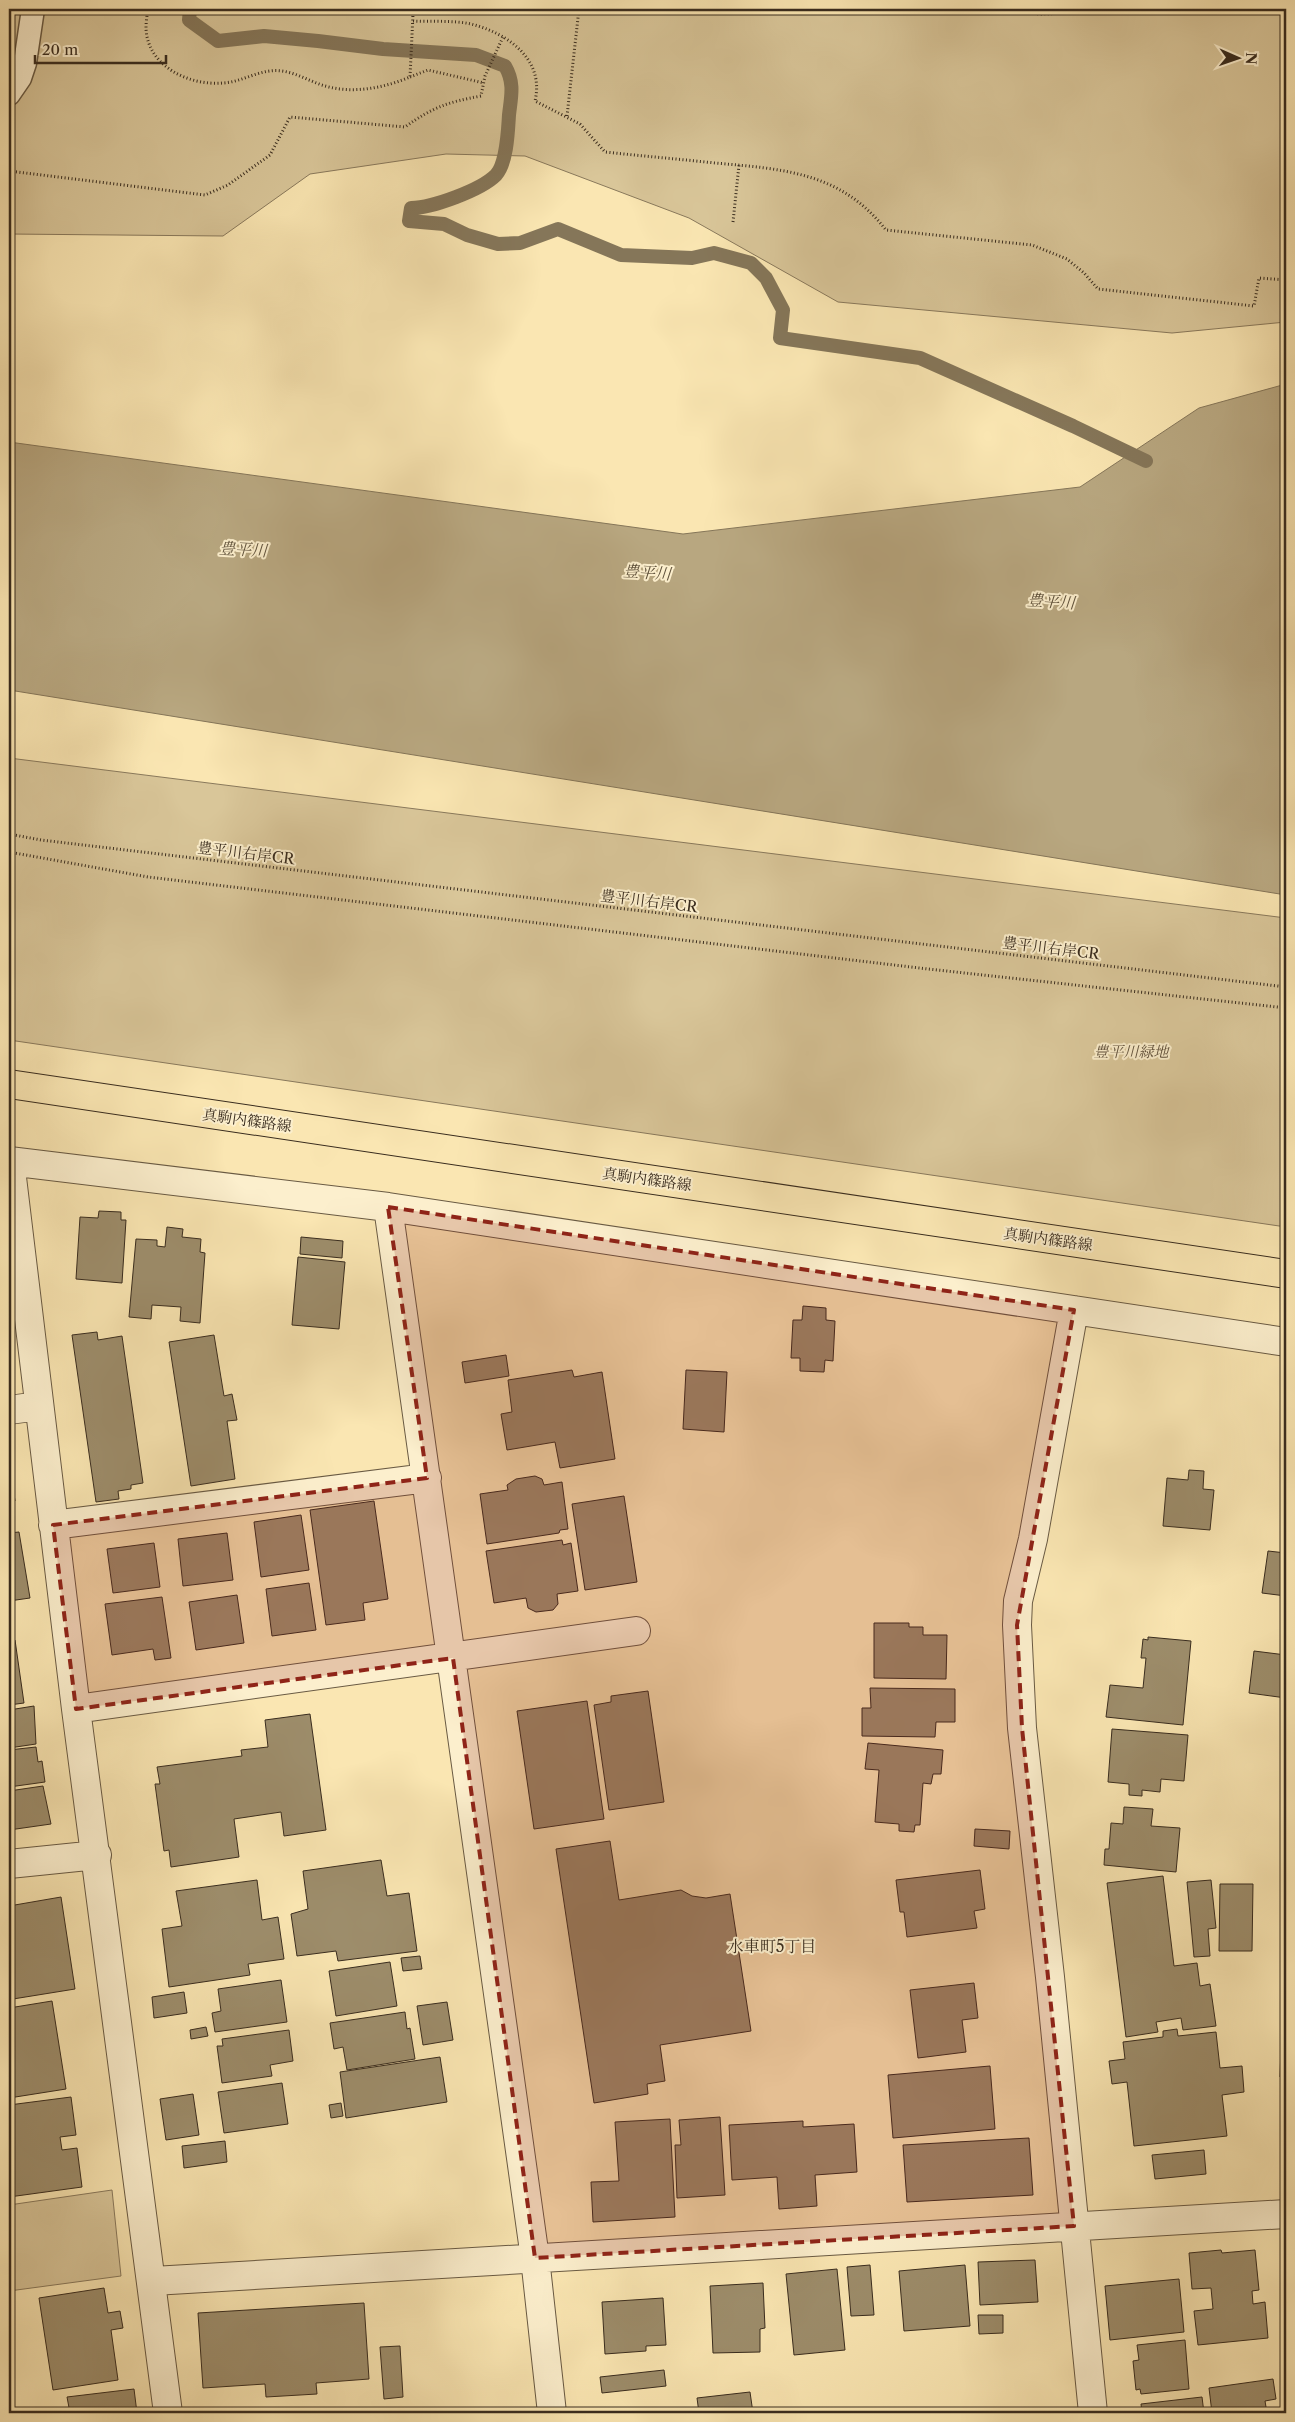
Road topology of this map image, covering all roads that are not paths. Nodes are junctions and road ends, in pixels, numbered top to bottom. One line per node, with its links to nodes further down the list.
1 (33, 9): 2 (lane)
2 (9, 94)
3 (9, 1084): 6 (main road, 真駒内篠路線)
4 (9, 1161): 5 (street); 9 (street)
5 (388, 1207): 7 (street); 11 (street)
6 (1286, 1274)
7 (1074, 1310): 8 (street); 19 (street)
8 (1286, 1342)
9 (39, 1406): 10 (street); 12 (street)
10 (9, 1410)
11 (427, 1478): 12 (street); 14 (street)
12 (53, 1525): 15 (street)
13 (636, 1631): 14 (street)
14 (453, 1658): 15 (street); 20 (street)
15 (76, 1709): 16 (street)
16 (96, 1855): 17 (street); 21 (street)
17 (9, 1864)
18 (1286, 2221): 19 (street)
19 (1074, 2226): 20 (street); 24 (street)
20 (535, 2258): 21 (street); 23 (street)
21 (152, 2281): 22 (street)
22 (168, 2413)
23 (552, 2413)
24 (1093, 2413)

